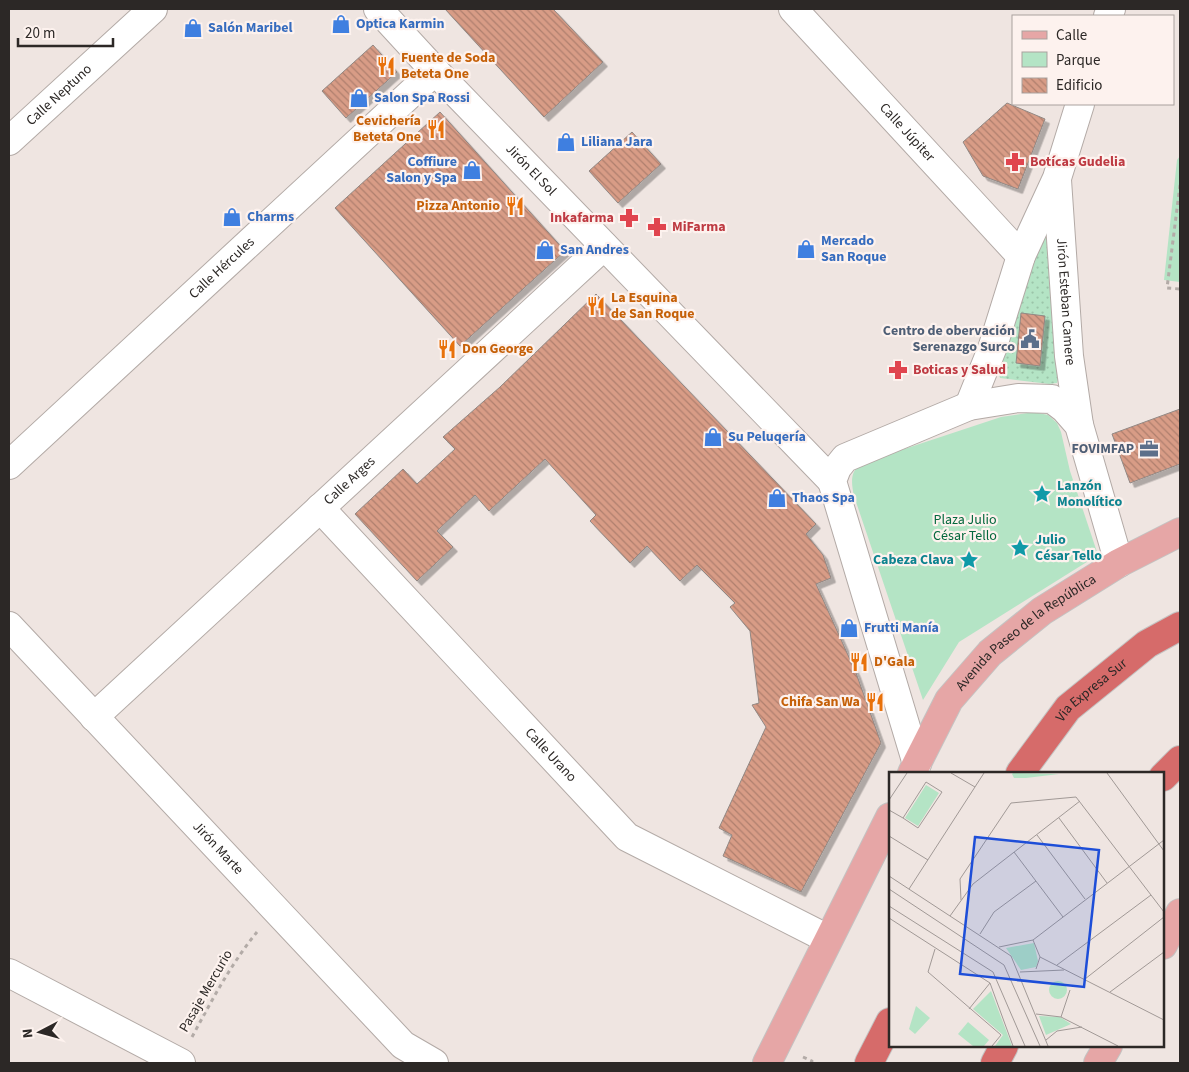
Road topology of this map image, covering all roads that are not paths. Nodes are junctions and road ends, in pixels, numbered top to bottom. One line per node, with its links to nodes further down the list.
1 (153, 9): 6 (street, Calle Neptuno)
2 (378, 9): 4 (street, Jirón El Sol)
3 (793, 9): 9 (street, Calle Júpiter)
4 (435, 71): 8 (street, Jirón El Sol); 12 (street, Calle Hércules)
5 (1080, 105): 7 (street, Jirón Esteban Camere)
6 (9, 141)
7 (1057, 178): 9 (street, Jirón Esteban Camere); 11 (street, Jirón Esteban Camere)
8 (604, 246): 13 (street, Jirón El Sol); 14 (street, Calle Arges)
9 (1021, 256): 10 (street, Jirón Esteban Camere)
10 (969, 406): 11 (street); 13 (street)
11 (1078, 425): 16 (street, Jirón Esteban Camere)
12 (9, 465)
13 (832, 481): 21 (street)
14 (320, 508): 19 (street, Calle Arges); 26 (street, Calle Urano)
15 (1180, 532): 16 (main road, Avenida Paseo de la República)
16 (1119, 564): 21 (main road, Avenida Paseo de la República)
17 (9, 626): 19 (street, Jirón Marte)
18 (1180, 626): 22 (highway, Via Expresa Sur)
19 (94, 717): 32 (street, Jirón Marte)
20 (1180, 760): 23 (highway)
21 (915, 768)
22 (1021, 772)
23 (1164, 776)
24 (889, 819): 26 (main road)
25 (1180, 913): 27 (main road)
26 (828, 939): 35 (main road)
27 (1164, 943)
28 (9, 973): 33 (street)
29 (889, 1024): 36 (highway)
30 (1003, 1047): 37 (highway)
31 (1107, 1047): 38 (main road)
32 (397, 1054): 34 (street, Jirón Marte)
33 (180, 1063)
34 (434, 1063)
35 (768, 1063)
36 (869, 1063)
37 (995, 1063)
38 (1098, 1063)

